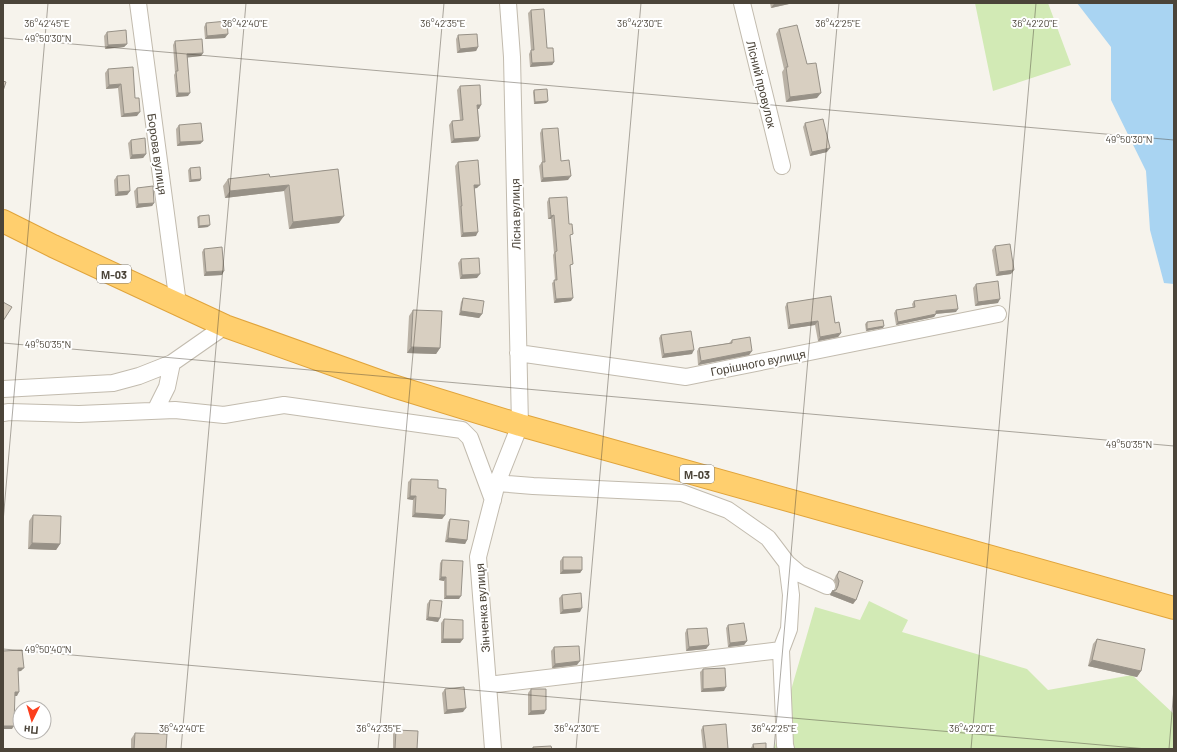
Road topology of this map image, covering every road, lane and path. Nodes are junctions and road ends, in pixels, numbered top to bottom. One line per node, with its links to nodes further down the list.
1 (138, 3): 6 (street, Борова вулиця)
2 (508, 3): 9 (street, Лісна вулиця)
3 (742, 3): 4 (street, Лісний провулок)
4 (782, 166)
5 (3, 221): 6 (highway, М-03)
6 (178, 304): 8 (highway, М-03)
7 (998, 314): 9 (street, Горішного вулиця)
8 (225, 326): 10 (street); 14 (highway, М-03)
9 (518, 353): 14 (street, Лісна вулиця)
10 (172, 363): 11 (street); 12 (street)
11 (3, 389)
12 (155, 411): 13 (street); 16 (street)
13 (3, 413)
14 (520, 425): 15 (street, Зінченка вулиця); 19 (highway, М-03)
15 (497, 483): 16 (street, Зінченка вулиця); 17 (street)
16 (492, 500): 21 (street, Зінченка вулиця)
17 (787, 563): 18 (street); 20 (street)
18 (827, 586)
19 (1174, 608)
20 (781, 650): 21 (street); 23 (street)
21 (488, 685): 22 (street, Зінченка вулиця)
22 (493, 749)
23 (786, 749)

